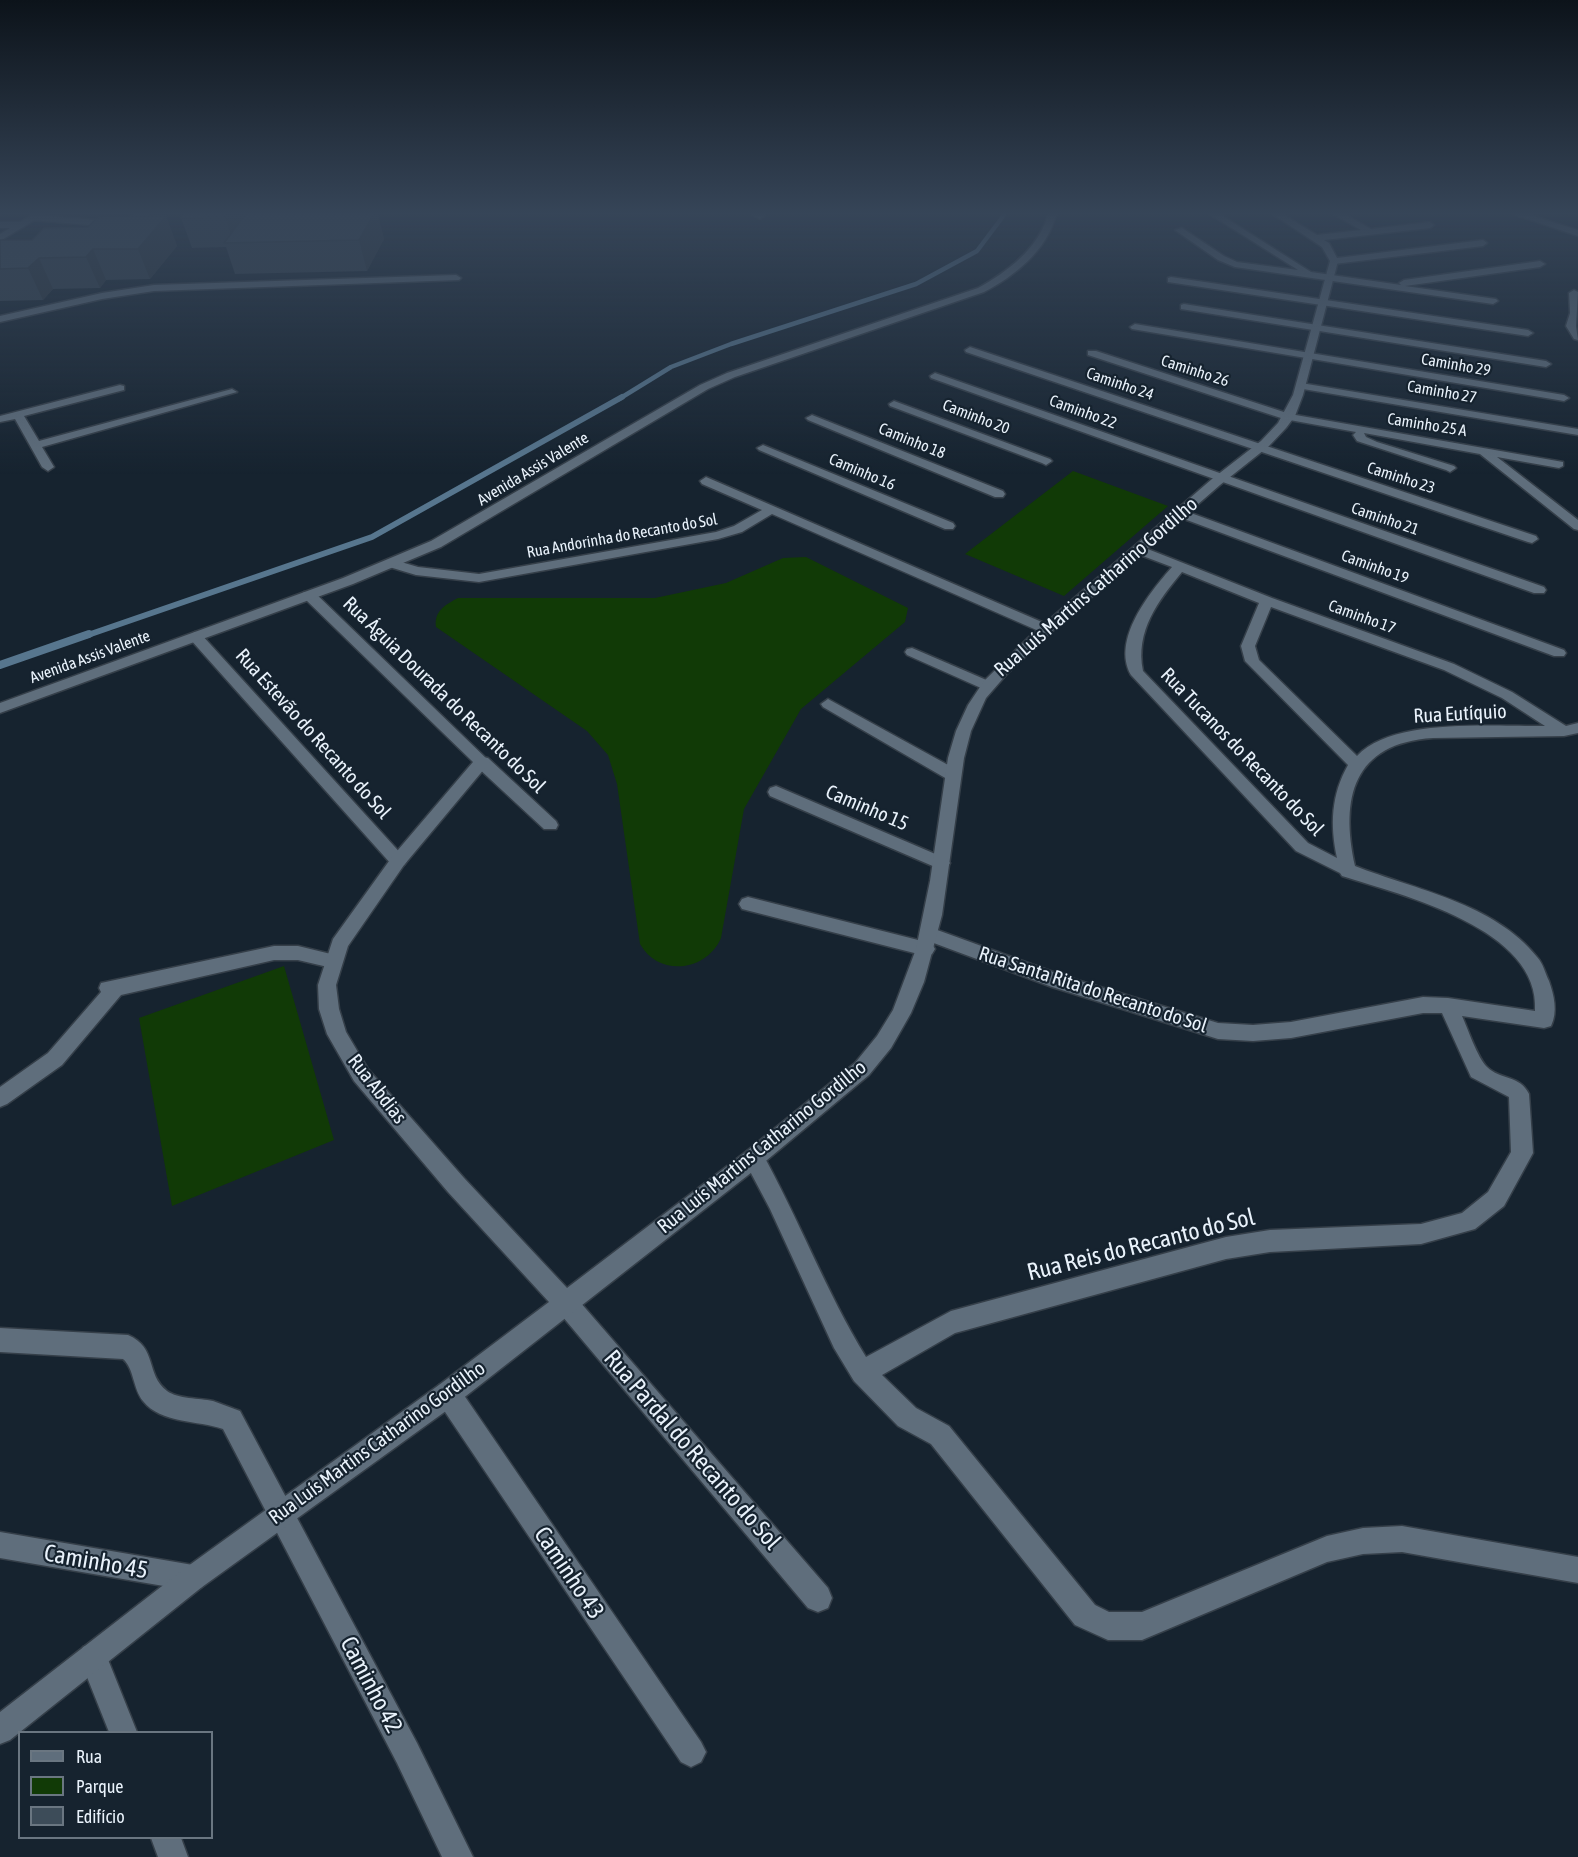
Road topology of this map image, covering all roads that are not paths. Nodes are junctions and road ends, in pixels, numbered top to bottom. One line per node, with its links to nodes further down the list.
1 (77, 302): 7 (street)
2 (949, 302): 45 (street, Avenida Assis Valente)
3 (1313, 302): 5 (street)
4 (1574, 302): 11 (street)
5 (1322, 303): 9 (street, Rua Luís Martins Catharino Gordilho); 10 (street)
6 (1184, 307): 9 (street)
7 (0, 319)
8 (1135, 327): 14 (street, Caminho 29)
9 (1315, 327): 14 (street, Rua Luís Martins Catharino Gordilho); 15 (street)
10 (1528, 333)
11 (1578, 337)
12 (970, 350): 30 (street, Caminho 24)
13 (1092, 353): 23 (street, Caminho 26)
14 (1308, 355): 17 (street, Rua Luís Martins Catharino Gordilho); 20 (street, Caminho 29)
15 (1546, 364)
16 (935, 376): 36 (street, Caminho 22)
17 (1301, 386): 23 (street, Rua Luís Martins Catharino Gordilho); 27 (street, Caminho 27)
18 (120, 388): 22 (street)
19 (232, 392): 28 (street)
20 (1564, 398)
21 (894, 404): 32 (street, Caminho 20)
22 (18, 414): 25 (street); 28 (street)
23 (1288, 417): 26 (street, Caminho 25 A); 30 (street, Rua Luís Martins Catharino Gordilho)
24 (812, 418): 38 (street, Caminho 18)
25 (0, 419)
26 (1359, 430): 31 (street, Caminho 25 A); 35 (street)
27 (1578, 432)
28 (36, 445): 34 (street)
29 (763, 448): 41 (street, Caminho 16)
30 (1259, 449): 36 (street, Rua Luís Martins Catharino Gordilho); 43 (street, Caminho 23)
31 (1482, 450): 33 (street, Caminho 25 A); 42 (street)
32 (1046, 461)
33 (1559, 464)
34 (48, 467)
35 (1450, 468)
36 (1221, 479): 40 (street, Rua Luís Martins Catharino Gordilho); 47 (street, Caminho 21)
37 (706, 481): 39 (street)
38 (999, 494)
39 (771, 510): 45 (street, Rua Andorinha do Recanto do Sol); 50 (street)
40 (1180, 513): 44 (street, Rua Luís Martins Catharino Gordilho); 53 (street, Caminho 19)
41 (949, 526)
42 (1578, 526)
43 (1532, 539)
44 (1140, 550): 46 (street, Caminho 17); 50 (street, Rua Luís Martins Catharino Gordilho)
45 (391, 563): 48 (street, Avenida Assis Valente)
46 (1180, 567): 49 (street, Caminho 17); 65 (street, Rua Tucanos do Recanto do Sol)
47 (1539, 590)
48 (309, 595): 51 (street, Avenida Assis Valente); 58 (street, Rua Águia Dourada do Recanto do Sol)
49 (1267, 602): 57 (street, Caminho 17); 59 (street)
50 (1046, 629): 54 (street, Rua Luís Martins Catharino Gordilho)
51 (195, 636): 56 (street, Avenida Assis Valente); 63 (street, Rua Estevão do Recanto do Sol)
52 (912, 652): 54 (street)
53 (1559, 652)
54 (986, 685): 60 (street, Rua Luís Martins Catharino Gordilho)
55 (828, 704): 60 (street)
56 (0, 708)
57 (1571, 730): 59 (street, Rua Eutíquio)
58 (482, 762): 62 (street, Rua Águia Dourada do Recanto do Sol); 63 (street, Rua Abdias)
59 (1357, 765): 65 (street, Rua Eutíquio)
60 (953, 775): 64 (street, Rua Luís Martins Catharino Gordilho)
61 (776, 792): 64 (street, Caminho 15)
62 (550, 825)
63 (399, 861): 68 (street, Rua Abdias)
64 (941, 863): 67 (street, Rua Luís Martins Catharino Gordilho)
65 (1348, 872): 70 (street, Rua Tucanos do Recanto do Sol)
66 (748, 904): 67 (street, Rua Santa Rita do Recanto do Sol)
67 (928, 942): 69 (street, Rua Santa Rita do Recanto do Sol); 72 (street, Rua Luís Martins Catharino Gordilho)
68 (332, 961): 71 (street); 73 (street, Rua Abdias)
69 (1448, 1006): 70 (street, Rua Santa Rita do Recanto do Sol); 75 (street, Rua Reis do Recanto do Sol)
70 (1544, 1020)
71 (0, 1098)
72 (754, 1158): 73 (street, Rua Luís Martins Catharino Gordilho); 75 (street)
73 (565, 1302): 76 (street, Rua Luís Martins Catharino Gordilho); 81 (street, Rua Pardal do Recanto do Sol)
74 (0, 1340): 77 (street, Caminho 42)
75 (862, 1373): 79 (street)
76 (448, 1394): 77 (street, Rua Luís Martins Catharino Gordilho); 85 (street, Caminho 43)
77 (281, 1514): 80 (street, Rua Luís Martins Catharino Gordilho); 88 (street, Caminho 42)
78 (0, 1545): 80 (street, Caminho 45)
79 (1578, 1570)
80 (193, 1578): 82 (street, Rua Luís Martins Catharino Gordilho)
81 (818, 1598)
82 (93, 1657): 83 (street, Rua Luís Martins Catharino Gordilho); 84 (street)
83 (0, 1730)
84 (123, 1731)
85 (691, 1752)
86 (165, 1839): 87 (street)
87 (173, 1857)
88 (458, 1857)

